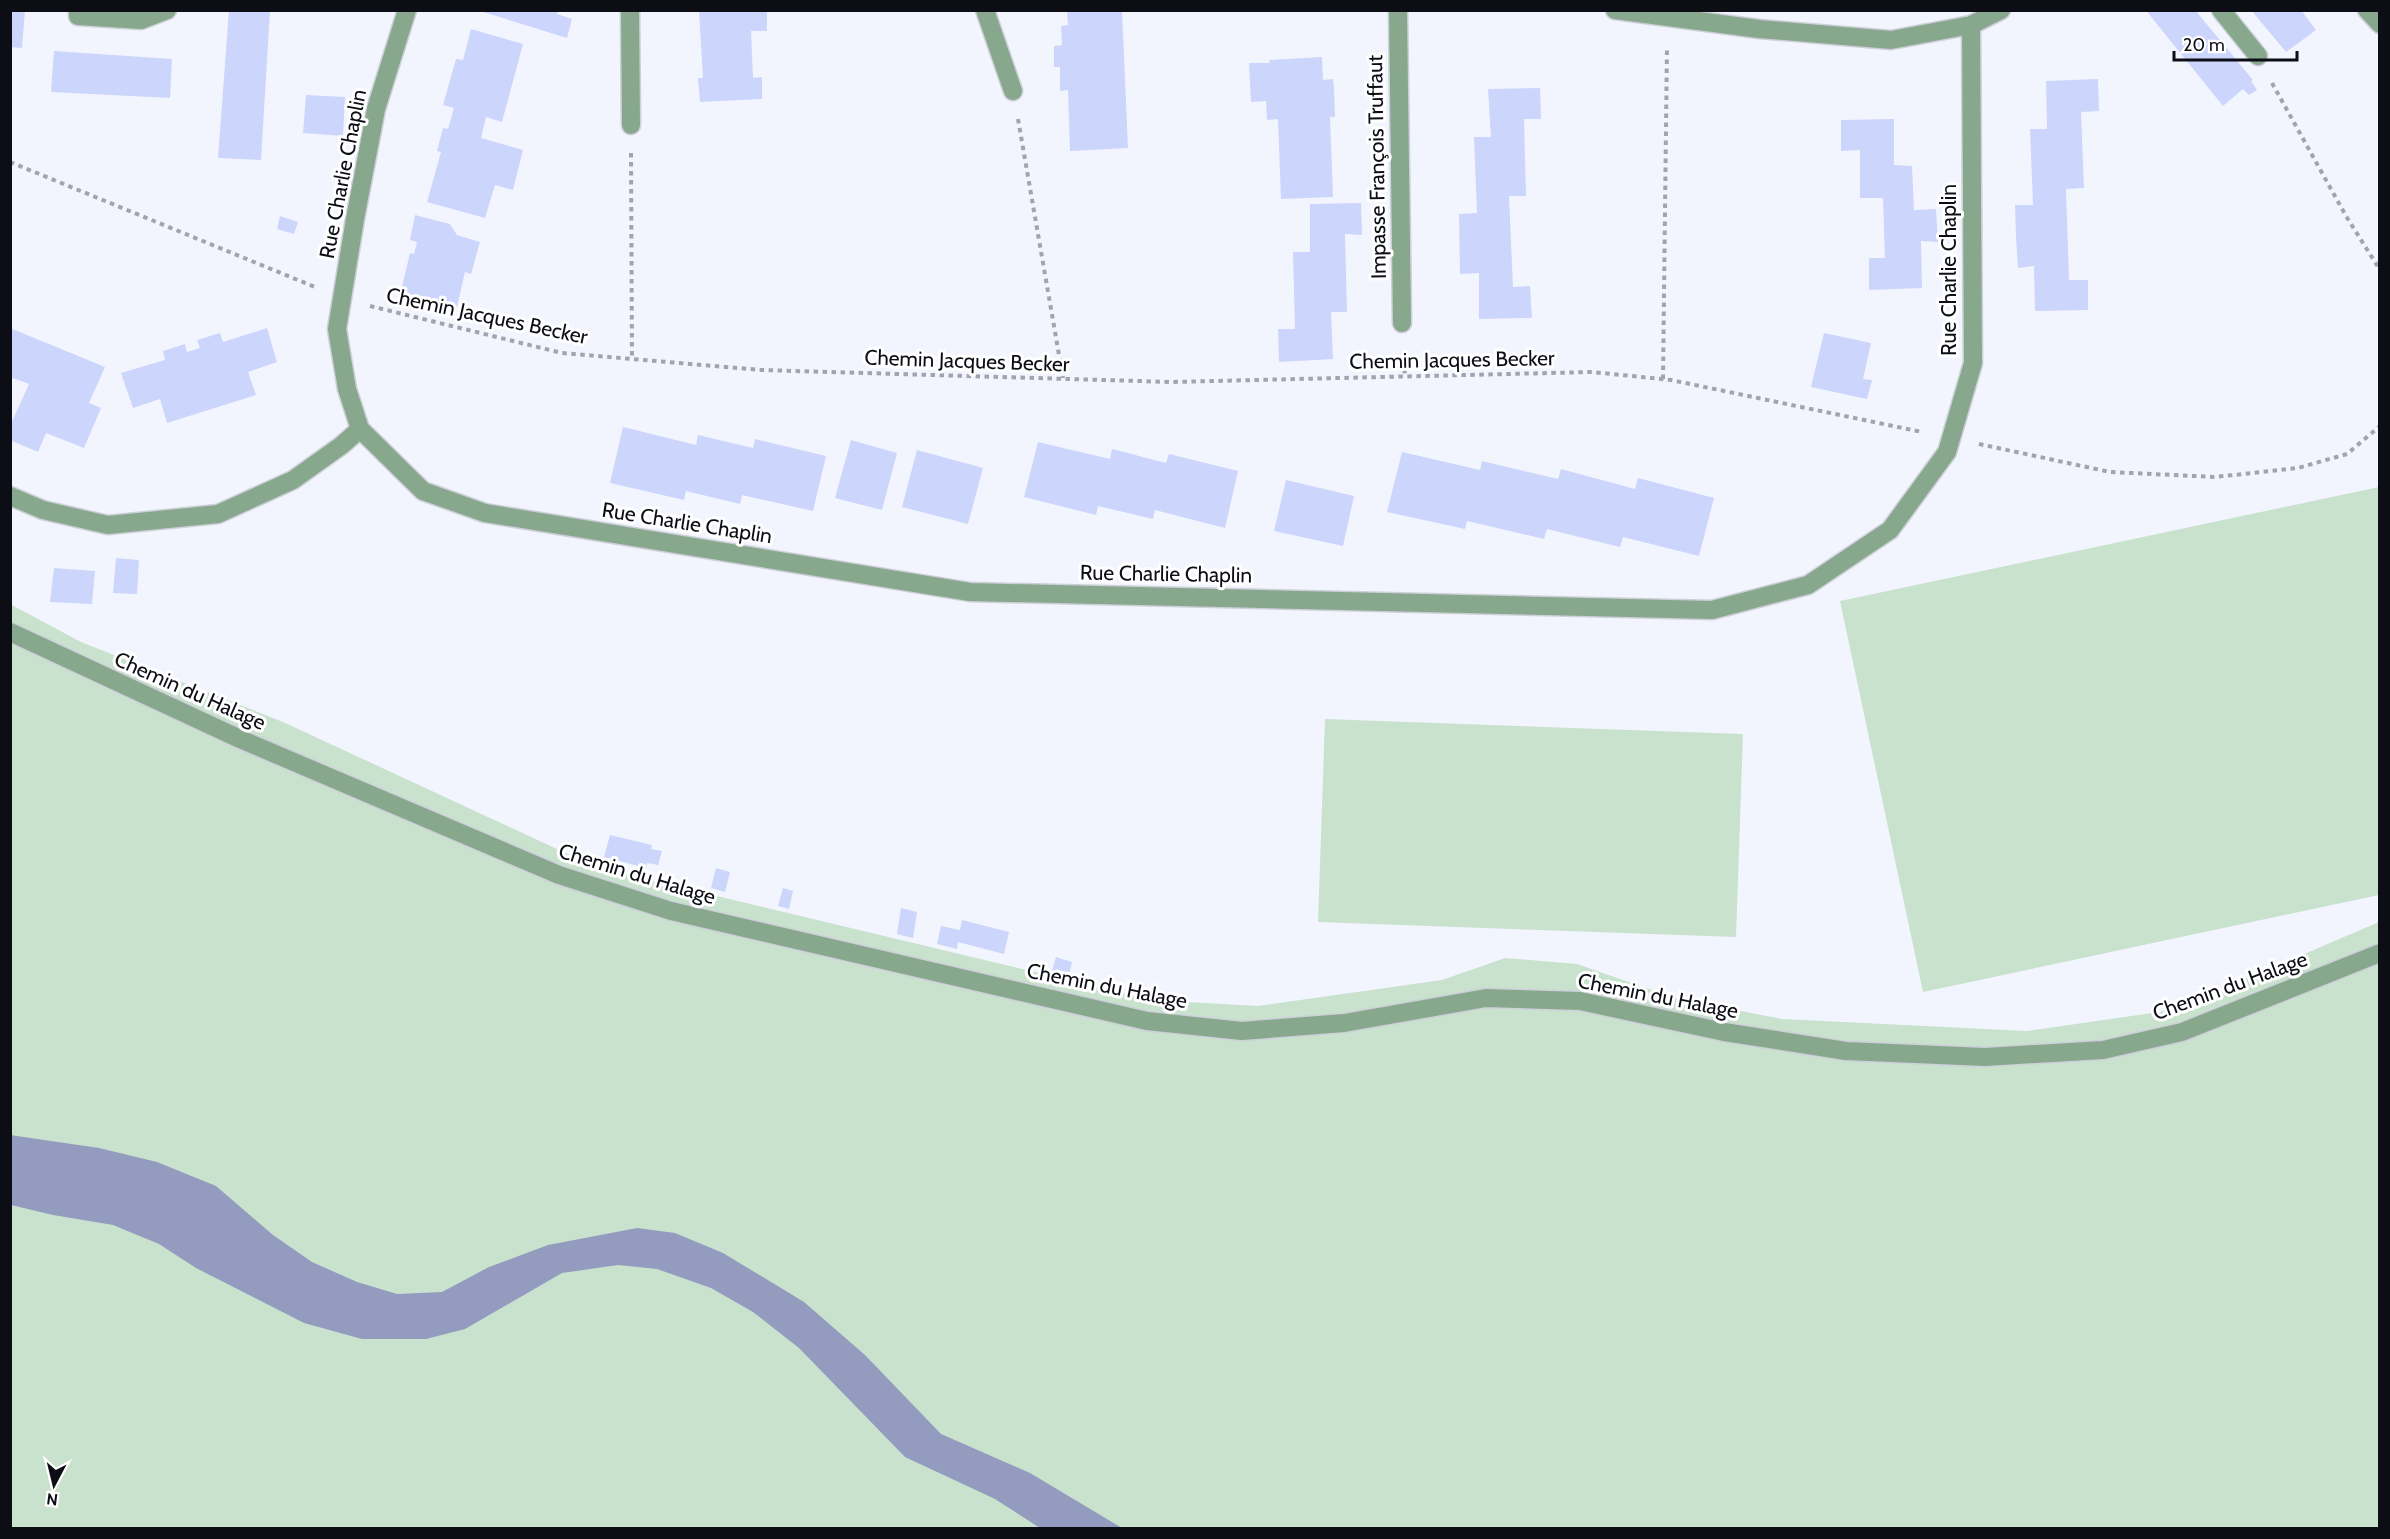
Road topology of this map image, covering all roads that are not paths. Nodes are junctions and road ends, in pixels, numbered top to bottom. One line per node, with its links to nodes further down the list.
1 (78, 10): 2 (street)
2 (167, 10)
3 (407, 10): 17 (street, Rue Charlie Chaplin)
4 (630, 10): 15 (street)
5 (985, 10): 14 (street)
6 (1398, 10): 16 (street, Impasse François Truffaut)
7 (1615, 10): 12 (street)
8 (2001, 10): 12 (street)
9 (2221, 10): 13 (street)
10 (2367, 10): 11 (street)
11 (2379, 24)
12 (1971, 25): 17 (street, Rue Charlie Chaplin)
13 (2258, 56)
14 (1013, 91)
15 (631, 125)
16 (1402, 323)
17 (360, 429): 18 (street)
18 (10, 496)
19 (10, 632): 20 (street, Chemin du Halage)
20 (2379, 953)

